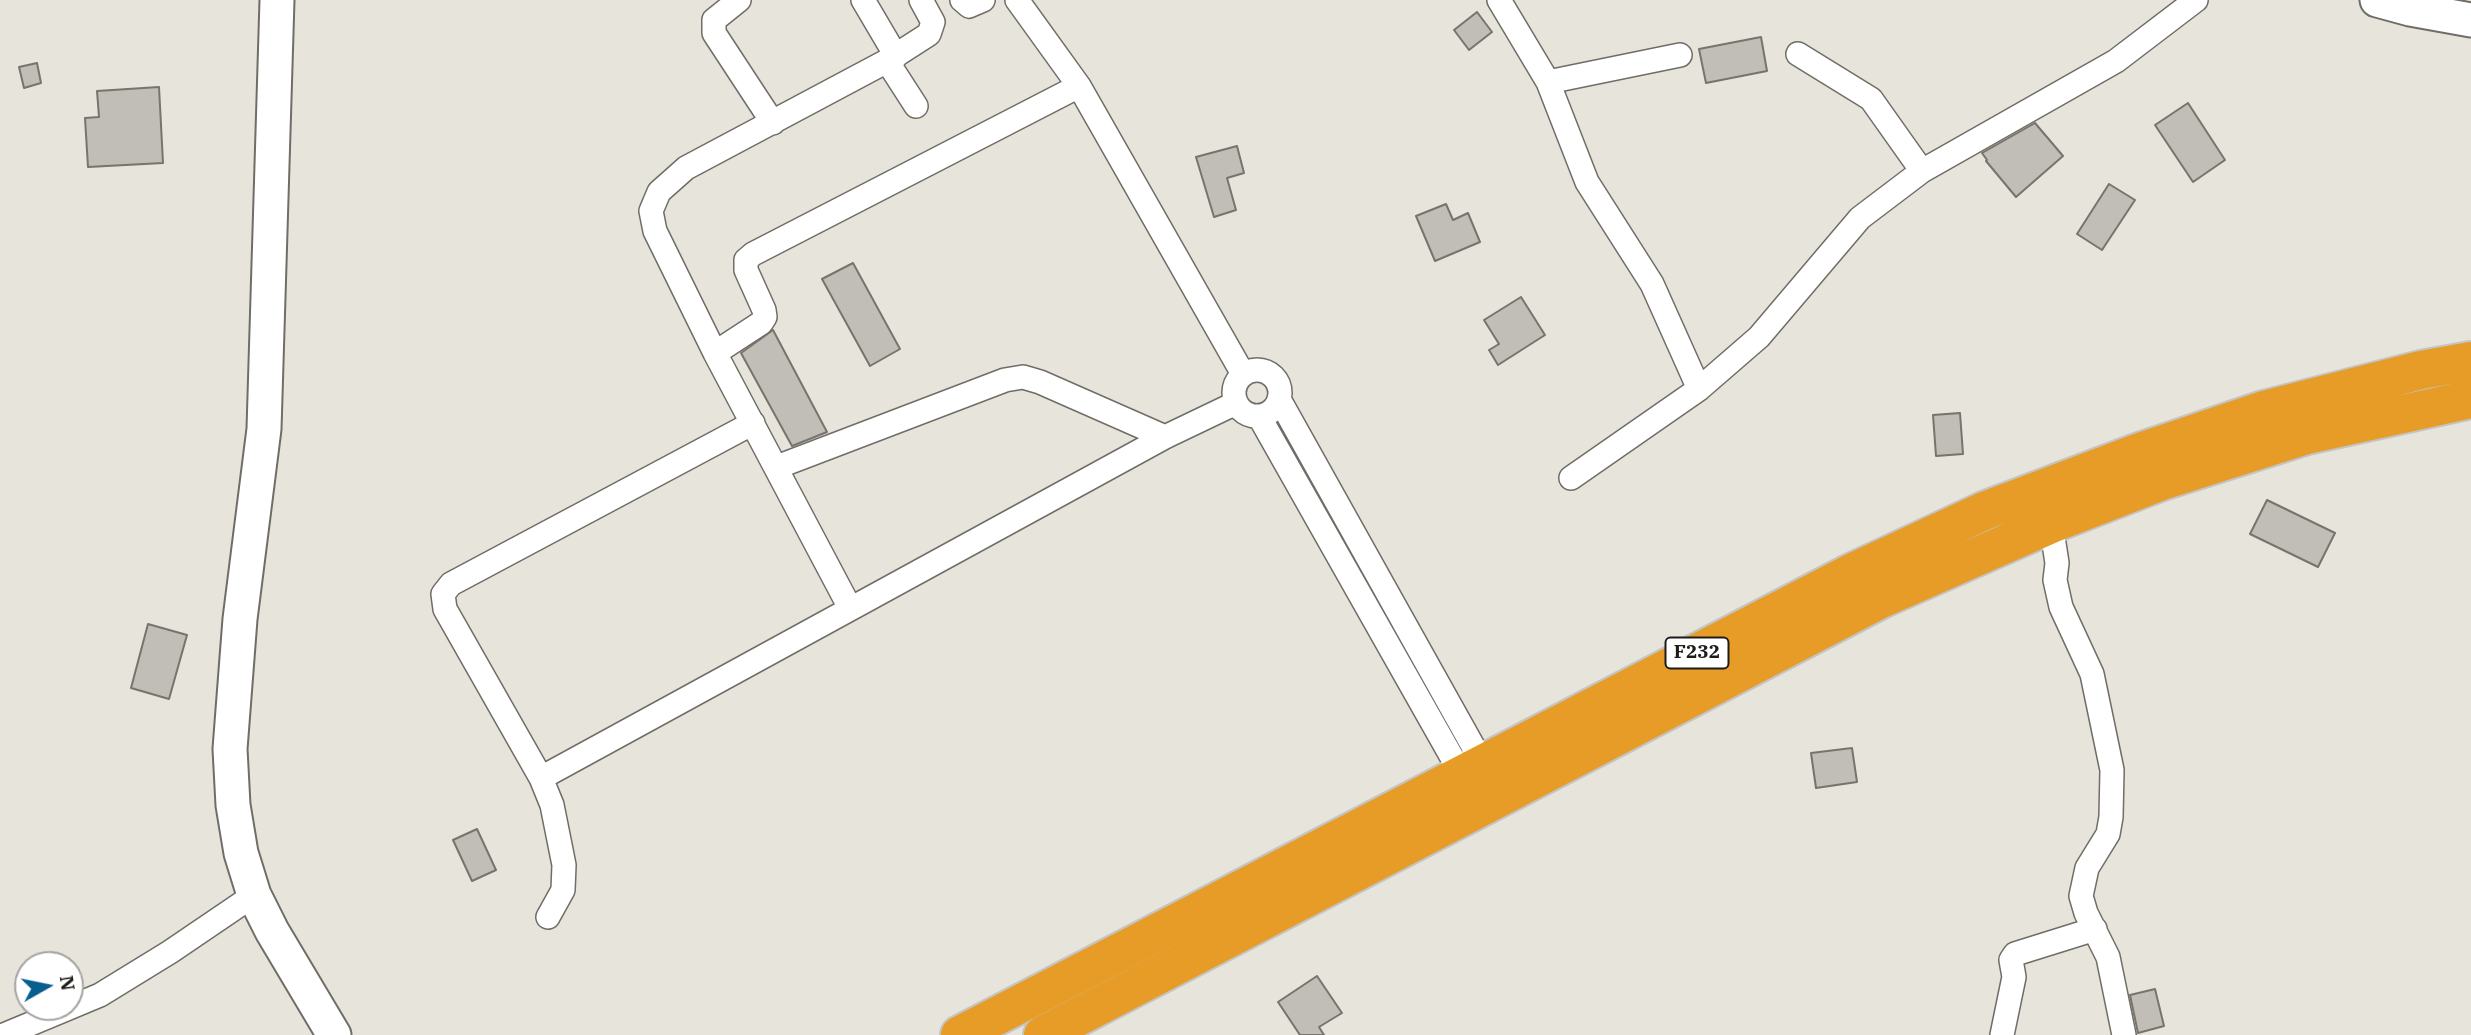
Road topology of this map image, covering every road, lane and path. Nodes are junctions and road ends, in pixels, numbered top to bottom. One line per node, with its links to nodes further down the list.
1 (277, 0): 36 (street)
2 (739, 0): 18 (street)
3 (863, 0): 14 (street)
4 (921, 0): 14 (street)
5 (962, 0): 6 (street)
6 (983, 0)
7 (1017, 0): 16 (street)
8 (2196, 0): 19 (street)
9 (2377, 0): 11 (street)
10 (1508, 4): 15 (street)
11 (2471, 20)
12 (1798, 54): 19 (street)
13 (1680, 55): 15 (street)
14 (891, 58): 17 (street); 18 (street)
15 (1548, 82): 23 (street)
16 (1079, 86): 20 (street); 22 (street)
17 (916, 106)
18 (773, 123): 20 (street)
19 (1922, 171): 23 (street)
20 (715, 353): 28 (street)
21 (2471, 361): 34 (highway, F232)
22 (1243, 374): 24 (street); 26 (street)
23 (1699, 389): 31 (street)
24 (1279, 399): 27 (street); 34 (street)
25 (2471, 399): 32 (highway, F232)
26 (1236, 403): 27 (street); 29 (street)
27 (1259, 416): 34 (street)
28 (753, 423): 30 (street); 35 (street)
29 (1165, 437): 30 (street); 33 (street)
30 (777, 467): 33 (street)
31 (1570, 478)
32 (2051, 523): 38 (street); 42 (highway, F232)
33 (850, 608): 35 (street)
34 (1473, 770): 41 (highway, F232)
35 (541, 778): 37 (street)
36 (254, 895): 39 (street); 40 (street)
37 (548, 918)
38 (2095, 929): 43 (street); 44 (street)
39 (4, 1035)
40 (334, 1035)
41 (960, 1035)
42 (1043, 1035)
43 (2002, 1035)
44 (2124, 1035)

